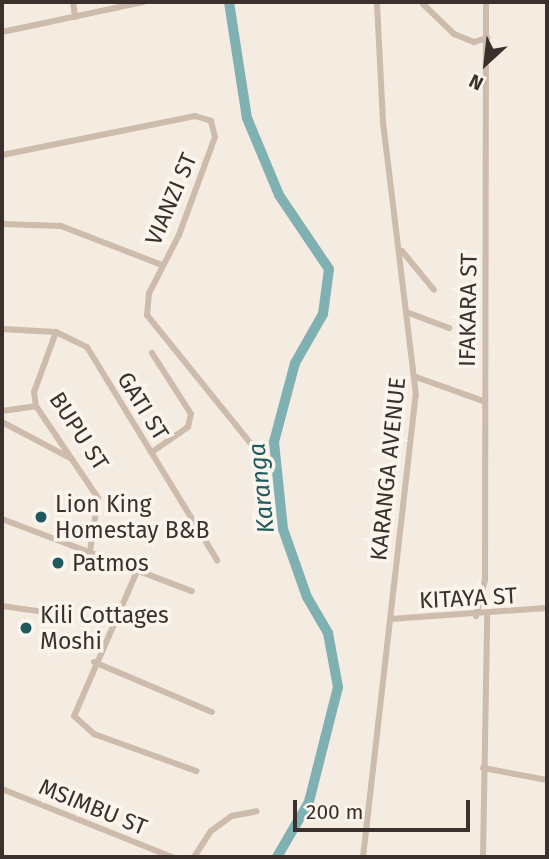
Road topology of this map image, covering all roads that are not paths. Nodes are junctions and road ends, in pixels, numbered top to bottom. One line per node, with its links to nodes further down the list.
1 (73, 2): 6 (street)
2 (142, 2): 6 (street)
3 (377, 2): 11 (street, KARANGA AVENUE)
4 (486, 2): 8 (street, IFAKARA ST)
5 (423, 4): 8 (street)
6 (75, 17): 7 (street)
7 (2, 32)
8 (487, 38): 20 (street, IFAKARA ST)
9 (2, 155): 12 (street, VIANZI ST)
10 (2, 224): 12 (street)
11 (402, 251): 13 (street); 14 (street, KARANGA AVENUE)
12 (162, 265): 26 (street, VIANZI ST)
13 (434, 290)
14 (409, 313): 15 (street); 19 (street, KARANGA AVENUE)
15 (449, 328)
16 (2, 329): 17 (street, GATI ST)
17 (56, 332): 21 (street, BUPU ST); 24 (street, GATI ST)
18 (152, 353): 24 (street)
19 (416, 377): 20 (street); 37 (street, KARANGA AVENUE)
20 (483, 401): 35 (street, IFAKARA ST)
21 (36, 406): 22 (street); 25 (street, BUPU ST)
22 (2, 411)
23 (2, 422): 25 (street)
24 (152, 452): 29 (street, GATI ST)
25 (74, 460): 28 (street, BUPU ST)
26 (265, 461)
27 (2, 519): 28 (street)
28 (90, 551): 30 (street)
29 (217, 560)
30 (138, 569): 31 (street); 38 (street)
31 (192, 591)
32 (2, 606): 34 (street)
33 (547, 608): 36 (street, KITAYA ST)
34 (51, 613)
35 (476, 617): 36 (street, KITAYA ST); 37 (street, KITAYA ST)
36 (486, 617): 40 (street)
37 (390, 620): 47 (street, KARANGA AVENUE)
38 (94, 662): 39 (street); 41 (street)
39 (212, 712)
40 (483, 768): 42 (street); 48 (street)
41 (196, 771)
42 (547, 780)
43 (2, 789): 45 (street, MSIMBU ST)
44 (257, 811): 46 (street)
45 (171, 857)
46 (194, 857)
47 (363, 857)
48 (483, 857)

